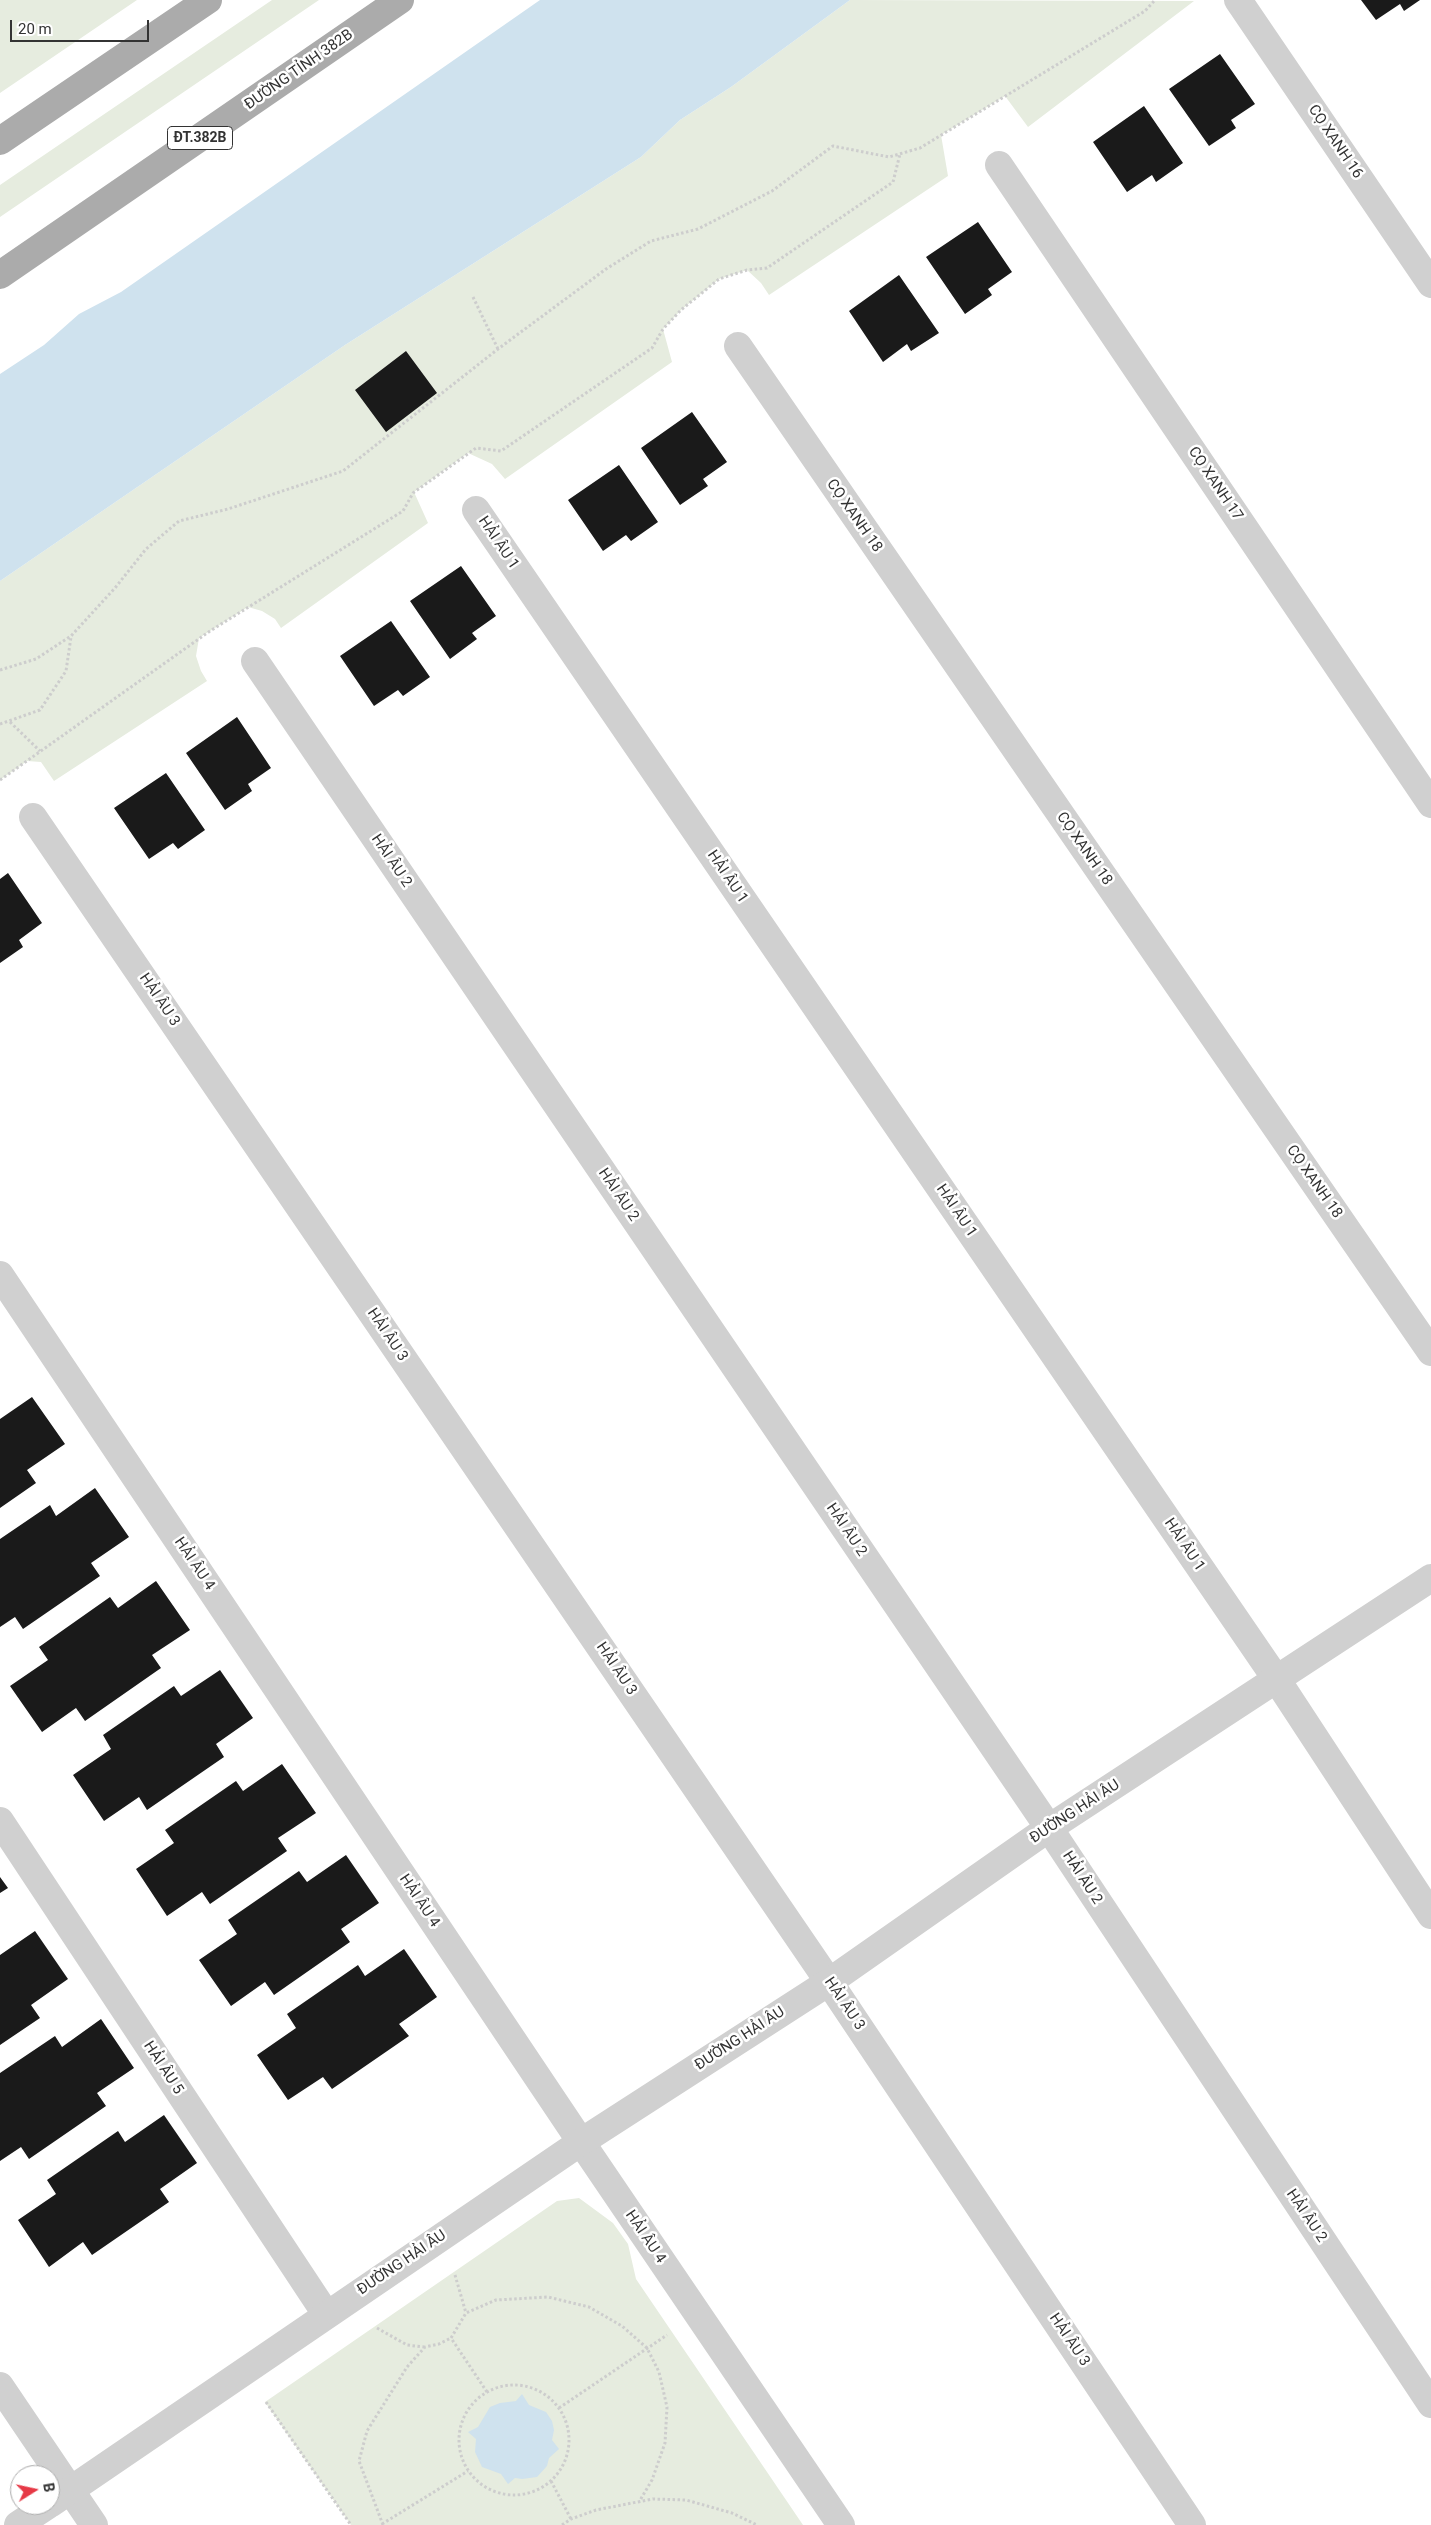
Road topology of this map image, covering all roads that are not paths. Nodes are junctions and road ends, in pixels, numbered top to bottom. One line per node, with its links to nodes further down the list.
1 (208, 0): 4 (main road)
2 (400, 0): 6 (main road, ĐƯỜNG TỈNH 382B / ĐT.382B)
3 (1238, 0): 7 (street, CỌ XANH 16)
4 (0, 141)
5 (999, 165): 11 (street, CỌ XANH 17)
6 (0, 275)
7 (1431, 284)
8 (738, 346): 14 (street, CỌ XANH 18)
9 (476, 510): 16 (street, HẢI ÂU 1)
10 (255, 661): 18 (street, HẢI ÂU 2)
11 (1431, 804)
12 (33, 817): 20 (street, HẢI ÂU 3)
13 (0, 1275): 21 (street, HẢI ÂU 4)
14 (1431, 1352)
15 (1431, 1578): 16 (street, ĐƯỜNG HẢI ÂU)
16 (1277, 1680): 18 (street, ĐƯỜNG HẢI ÂU); 19 (street, HẢI ÂU 1)
17 (0, 1821): 22 (street, HẢI ÂU 5)
18 (1049, 1828): 20 (street, ĐƯỜNG HẢI ÂU); 24 (street, HẢI ÂU 2)
19 (1431, 1915)
20 (829, 1982): 21 (street, ĐƯỜNG HẢI ÂU); 32 (street, HẢI ÂU 3)
21 (580, 2142): 22 (street, ĐƯỜNG HẢI ÂU); 31 (street, HẢI ÂU 4)
22 (326, 2314): 26 (street, ĐƯỜNG HẢI ÂU)
23 (0, 2386): 25 (street)
24 (1431, 2404)
25 (39, 2465)
26 (60, 2497)
27 (60, 2503): 30 (street)
28 (33, 2515): 29 (street, ĐƯỜNG HẢI ÂU)
29 (18, 2525)
30 (94, 2525)
31 (841, 2525)
32 (1192, 2525)

